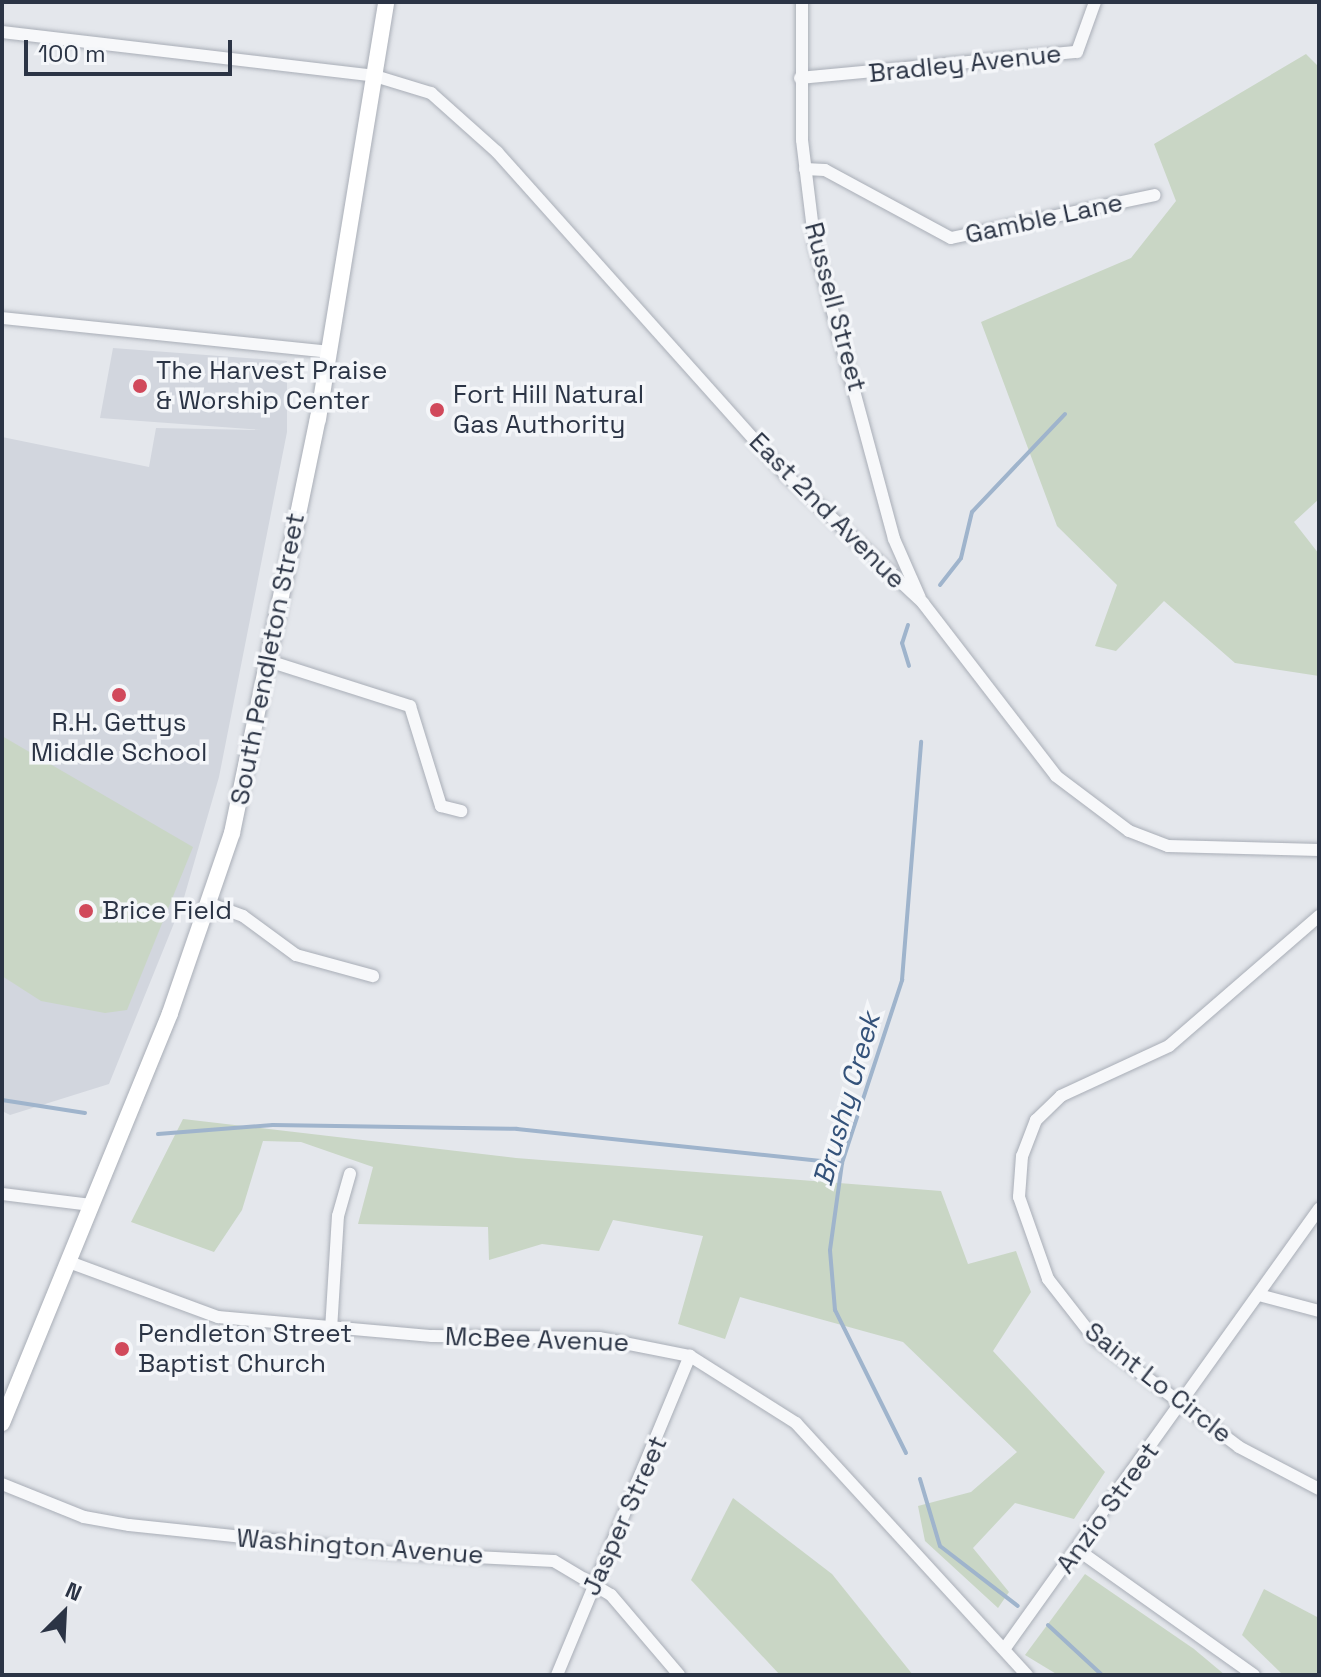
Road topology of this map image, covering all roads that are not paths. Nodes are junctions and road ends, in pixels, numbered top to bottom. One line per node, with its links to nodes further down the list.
1 (386, 2): 5 (main road, South Pendleton Street)
2 (802, 2): 6 (street, Russell Street)
3 (1095, 2): 6 (street, Bradley Avenue)
4 (2, 32): 5 (street, East 2nd Avenue)
5 (375, 76): 10 (main road, South Pendleton Street); 11 (street, East 2nd Avenue)
6 (800, 78): 7 (street, Russell Street)
7 (805, 169): 8 (street, Gamble Lane); 11 (street, Russell Street)
8 (1155, 195)
9 (2, 318): 10 (street)
10 (329, 352): 12 (main road, South Pendleton Street)
11 (923, 603): 14 (street, East 2nd Avenue)
12 (272, 662): 13 (street); 15 (main road, South Pendleton Street)
13 (461, 811)
14 (1319, 850)
15 (210, 904): 17 (street); 20 (main road, South Pendleton Street)
16 (1319, 916): 27 (street, Saint Lo Circle)
17 (373, 976)
18 (350, 1174): 25 (street)
19 (2, 1194): 20 (street)
20 (91, 1205): 22 (main road, South Pendleton Street)
21 (1319, 1209): 23 (street, Anzio Street)
22 (69, 1262): 25 (street, McBee Avenue); 28 (main road, South Pendleton Street)
23 (1259, 1295): 24 (street); 27 (street, Anzio Street)
24 (1319, 1311)
25 (331, 1330): 26 (street, McBee Avenue)
26 (690, 1356): 32 (street, Jasper Street); 33 (street, McBee Avenue)
27 (1183, 1408): 30 (street, Saint Lo Circle); 31 (street, Anzio Street)
28 (2, 1423)
29 (2, 1484): 32 (street, Washington Avenue)
30 (1319, 1489)
31 (1078, 1550): 33 (street, Anzio Street); 37 (street)
32 (596, 1583): 34 (street, Jasper Street); 35 (street, Washington Avenue)
33 (1005, 1648): 36 (street, McBee Avenue)
34 (557, 1675)
35 (679, 1675)
36 (1027, 1675)
37 (1254, 1675)

